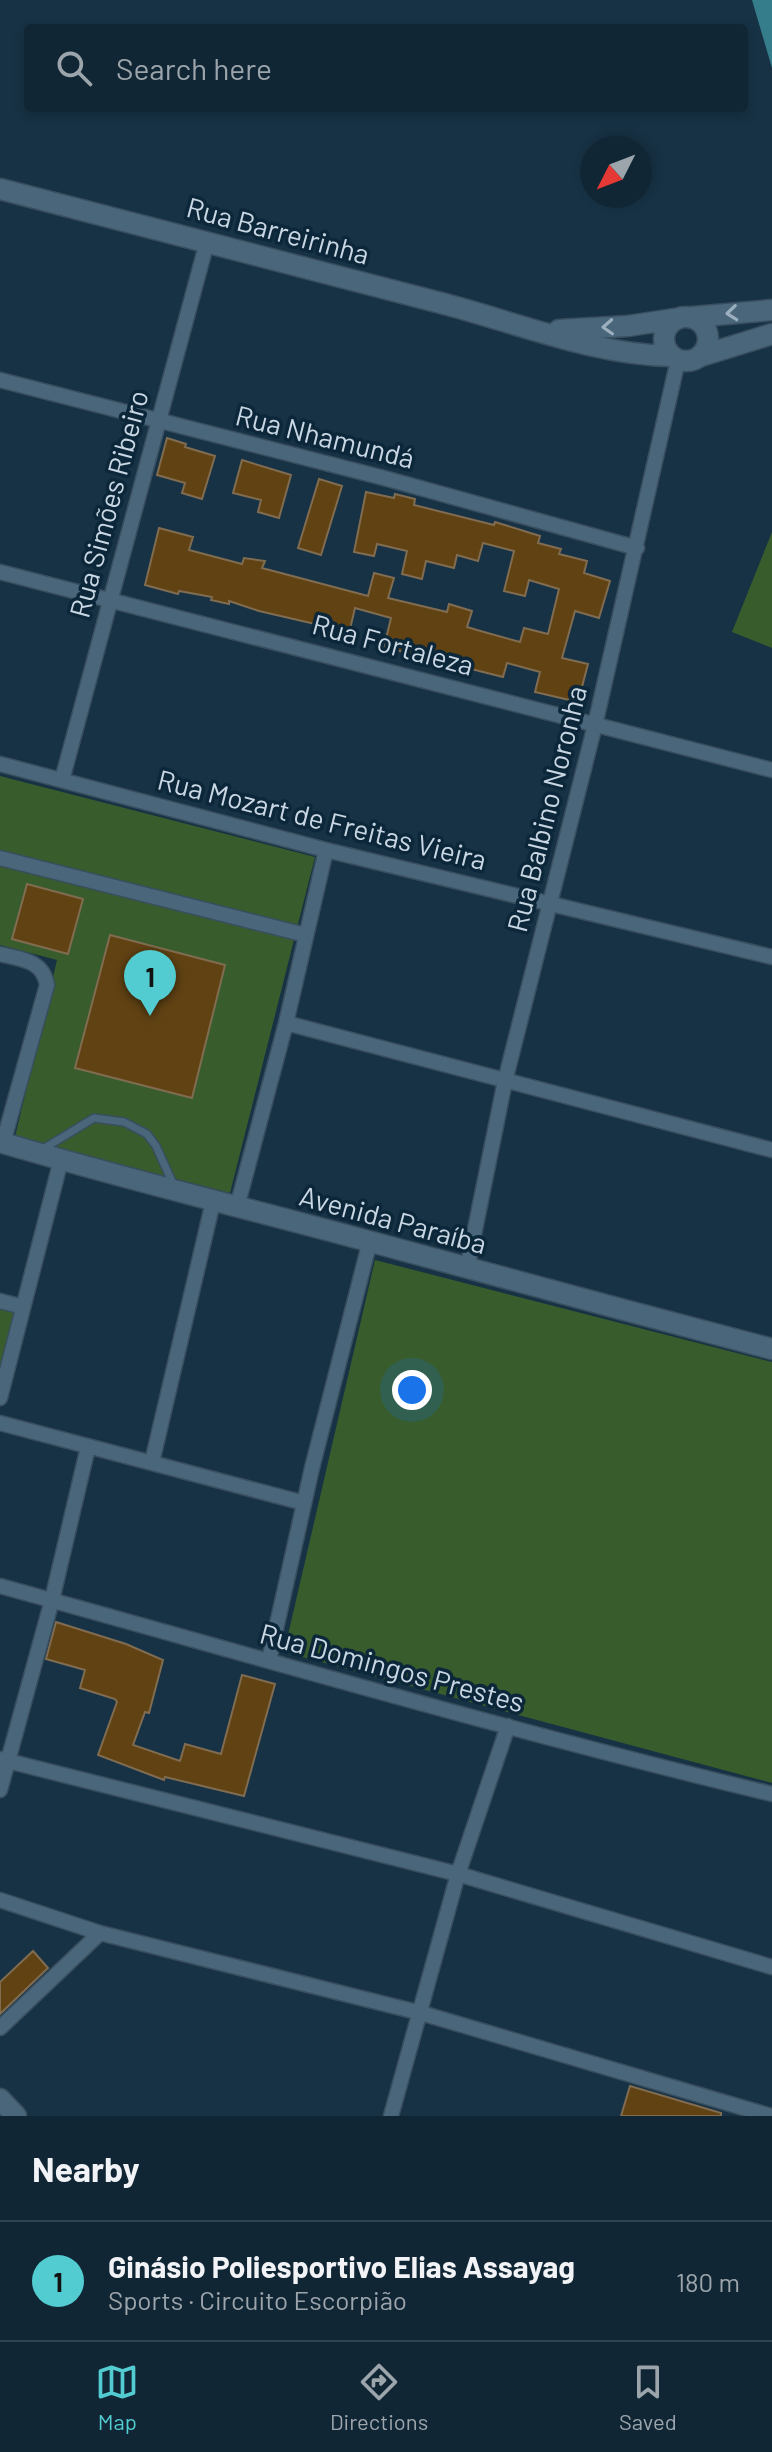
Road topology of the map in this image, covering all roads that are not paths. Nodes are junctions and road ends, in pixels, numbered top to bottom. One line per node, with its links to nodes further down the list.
1 (0, 189): 2 (street, Rua Barreirinha)
2 (207, 242): 5 (street, Rua Barreirinha); 10 (street, Rua Simões Ribeiro)
3 (772, 310): 4 (street, Rua Barreirinha, one-way to 4)
4 (683, 318): 5 (street, Rua Barreirinha, one-way to 5); 7 (street); 8 (street)
5 (542, 330): 8 (street, Rua Barreirinha)
6 (772, 334): 7 (street, Rua Barreirinha)
7 (701, 356): 8 (street, Rua Barreirinha)
8 (674, 358): 11 (street, Rua Balbino Noronha)
9 (0, 380): 10 (street, Rua Nhamundá)
10 (159, 421): 11 (street, Rua Nhamundá); 13 (street, Rua Simões Ribeiro)
11 (637, 548): 14 (street, Rua Balbino Noronha)
12 (0, 572): 13 (street, Rua Fortaleza)
13 (110, 599): 14 (street, Rua Fortaleza); 17 (street, Rua Simões Ribeiro)
14 (595, 725): 16 (street, Rua Fortaleza); 20 (street, Rua Balbino Noronha)
15 (0, 764): 17 (street, Rua Mozart de Freitas Vieira)
16 (772, 770)
17 (62, 780): 18 (street, Rua Mozart de Freitas Vieira)
18 (326, 850): 20 (street, Rua Mozart de Freitas Vieira); 21 (street)
19 (0, 858): 21 (street)
20 (551, 904): 23 (street, Rua Mozart de Freitas Vieira); 25 (street, Rua Balbino Noronha)
21 (306, 935): 24 (street)
22 (0, 954): 26 (street)
23 (772, 957)
24 (286, 1023): 25 (street); 32 (street)
25 (505, 1081): 27 (street); 34 (street, Rua Balbino Noronha)
26 (2, 1143): 28 (street, Avenida Paraíba)
27 (772, 1150)
28 (35, 1154): 29 (street, Avenida Paraíba); 30 (lane)
29 (61, 1160): 30 (street, Avenida Paraíba); 36 (street)
30 (176, 1192): 31 (street, Avenida Paraíba)
31 (213, 1202): 32 (street, Avenida Paraíba); 41 (street)
32 (237, 1207): 33 (street, Avenida Paraíba)
33 (370, 1241): 34 (street, Avenida Paraíba); 42 (street)
34 (467, 1269): 37 (street, Avenida Paraíba)
35 (0, 1301): 36 (street)
36 (23, 1307): 38 (street)
37 (772, 1349)
38 (0, 1398)
39 (0, 1423): 40 (street)
40 (88, 1447): 41 (street); 44 (street)
41 (152, 1462): 42 (street)
42 (304, 1503): 45 (street)
43 (0, 1586): 44 (street, Rua Domingos Prestes)
44 (52, 1600): 45 (street, Rua Domingos Prestes); 47 (street)
45 (269, 1660): 46 (street, Rua Domingos Prestes)
46 (508, 1726): 49 (street, Rua Domingos Prestes); 50 (street)
47 (4, 1760): 48 (street); 50 (street)
48 (0, 1790)
49 (772, 1794)
50 (458, 1874): 53 (street); 54 (street)
51 (0, 1900): 52 (street)
52 (100, 1933): 54 (street); 55 (street)
53 (772, 1967)
54 (421, 2013): 58 (street); 59 (street)
55 (0, 2028)
56 (0, 2099): 57 (street)
57 (16, 2116)
58 (391, 2116)
59 (771, 2116)

